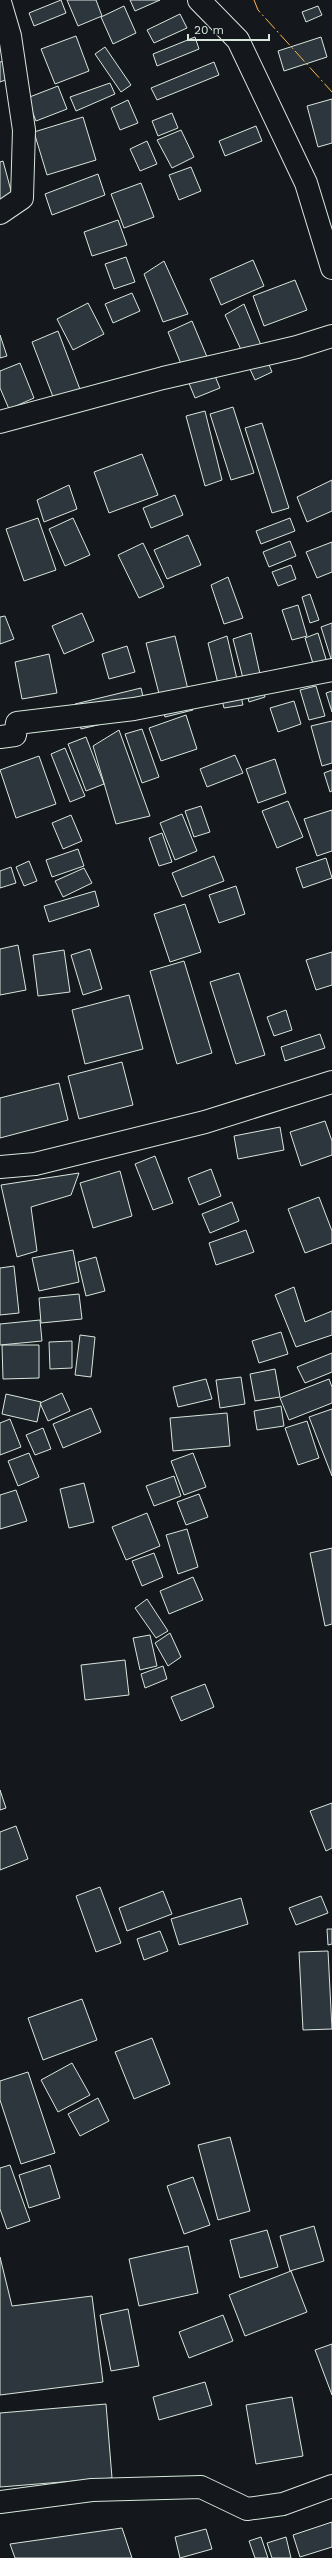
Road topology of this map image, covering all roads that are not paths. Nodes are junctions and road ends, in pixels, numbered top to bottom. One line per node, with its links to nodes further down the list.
1 (199, 0): 4 (street)
2 (0, 2): 3 (street)
3 (0, 213)
4 (332, 268)
5 (332, 336): 6 (street)
6 (0, 422)
7 (332, 670): 8 (street)
8 (0, 737)
9 (332, 1082): 10 (street)
10 (0, 1166)
11 (332, 2486): 12 (street)
12 (0, 2502)

